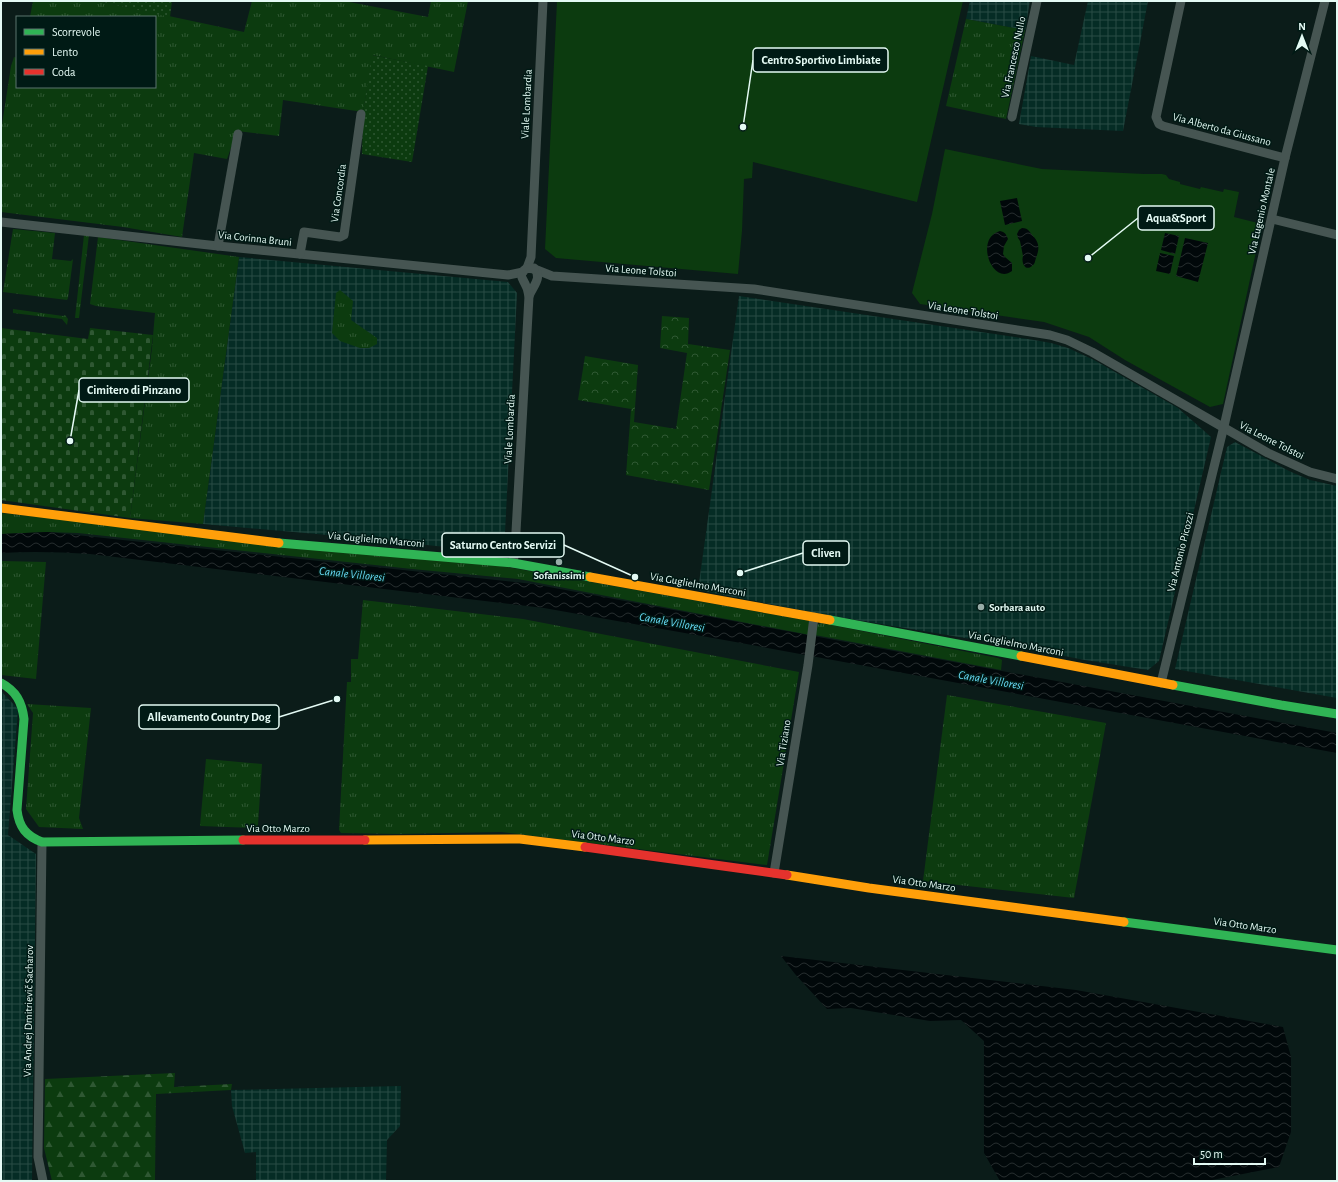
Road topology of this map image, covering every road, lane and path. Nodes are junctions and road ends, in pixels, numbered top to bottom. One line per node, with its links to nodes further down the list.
1 (543, 1): 14 (street, Viale Lombardia)
2 (1037, 1): 6 (street, Via Francesco Nullo)
3 (1181, 1): 8 (street, Via Alberto da Giussano)
4 (1325, 1): 8 (street, Via Eugenio Montale)
5 (361, 114): 13 (street, Via Concordia)
6 (1012, 118)
7 (238, 134): 12 (street)
8 (1285, 158): 9 (street, Via Eugenio Montale)
9 (1272, 219): 11 (street); 18 (street, Via Eugenio Montale)
10 (1, 222): 12 (street, Via Corinna Bruni)
11 (1337, 235)
12 (218, 246): 13 (street, Via Corinna Bruni)
13 (300, 254): 14 (street, Via Corinna Bruni)
14 (528, 274): 15 (street, Via Leone Tolstoi); 16 (street, Via Corinna Bruni); 17 (street, Viale Lombardia)
15 (552, 276): 16 (street, Via Leone Tolstoi); 18 (street, Via Leone Tolstoi)
16 (536, 282): 17 (street, Viale Lombardia)
17 (528, 296): 21 (street, Viale Lombardia)
18 (1223, 428): 19 (street, Via Leone Tolstoi); 24 (street, Via Antonio Picozzi)
19 (1337, 479)
20 (1, 508): 21 (street, Via Guglielmo Marconi)
21 (513, 563): 22 (street, Via Guglielmo Marconi)
22 (814, 617): 24 (street, Via Guglielmo Marconi); 27 (street, Via Tiziano)
23 (1, 683): 26 (street, Via Otto Marzo)
24 (1161, 683): 25 (street, Via Guglielmo Marconi)
25 (1337, 714)
26 (42, 842): 27 (street, Via Otto Marzo); 29 (street, Via Andrej Dmitrievič Sacharov)
27 (774, 873): 28 (street, Via Otto Marzo)
28 (1337, 950)
29 (43, 1181)

